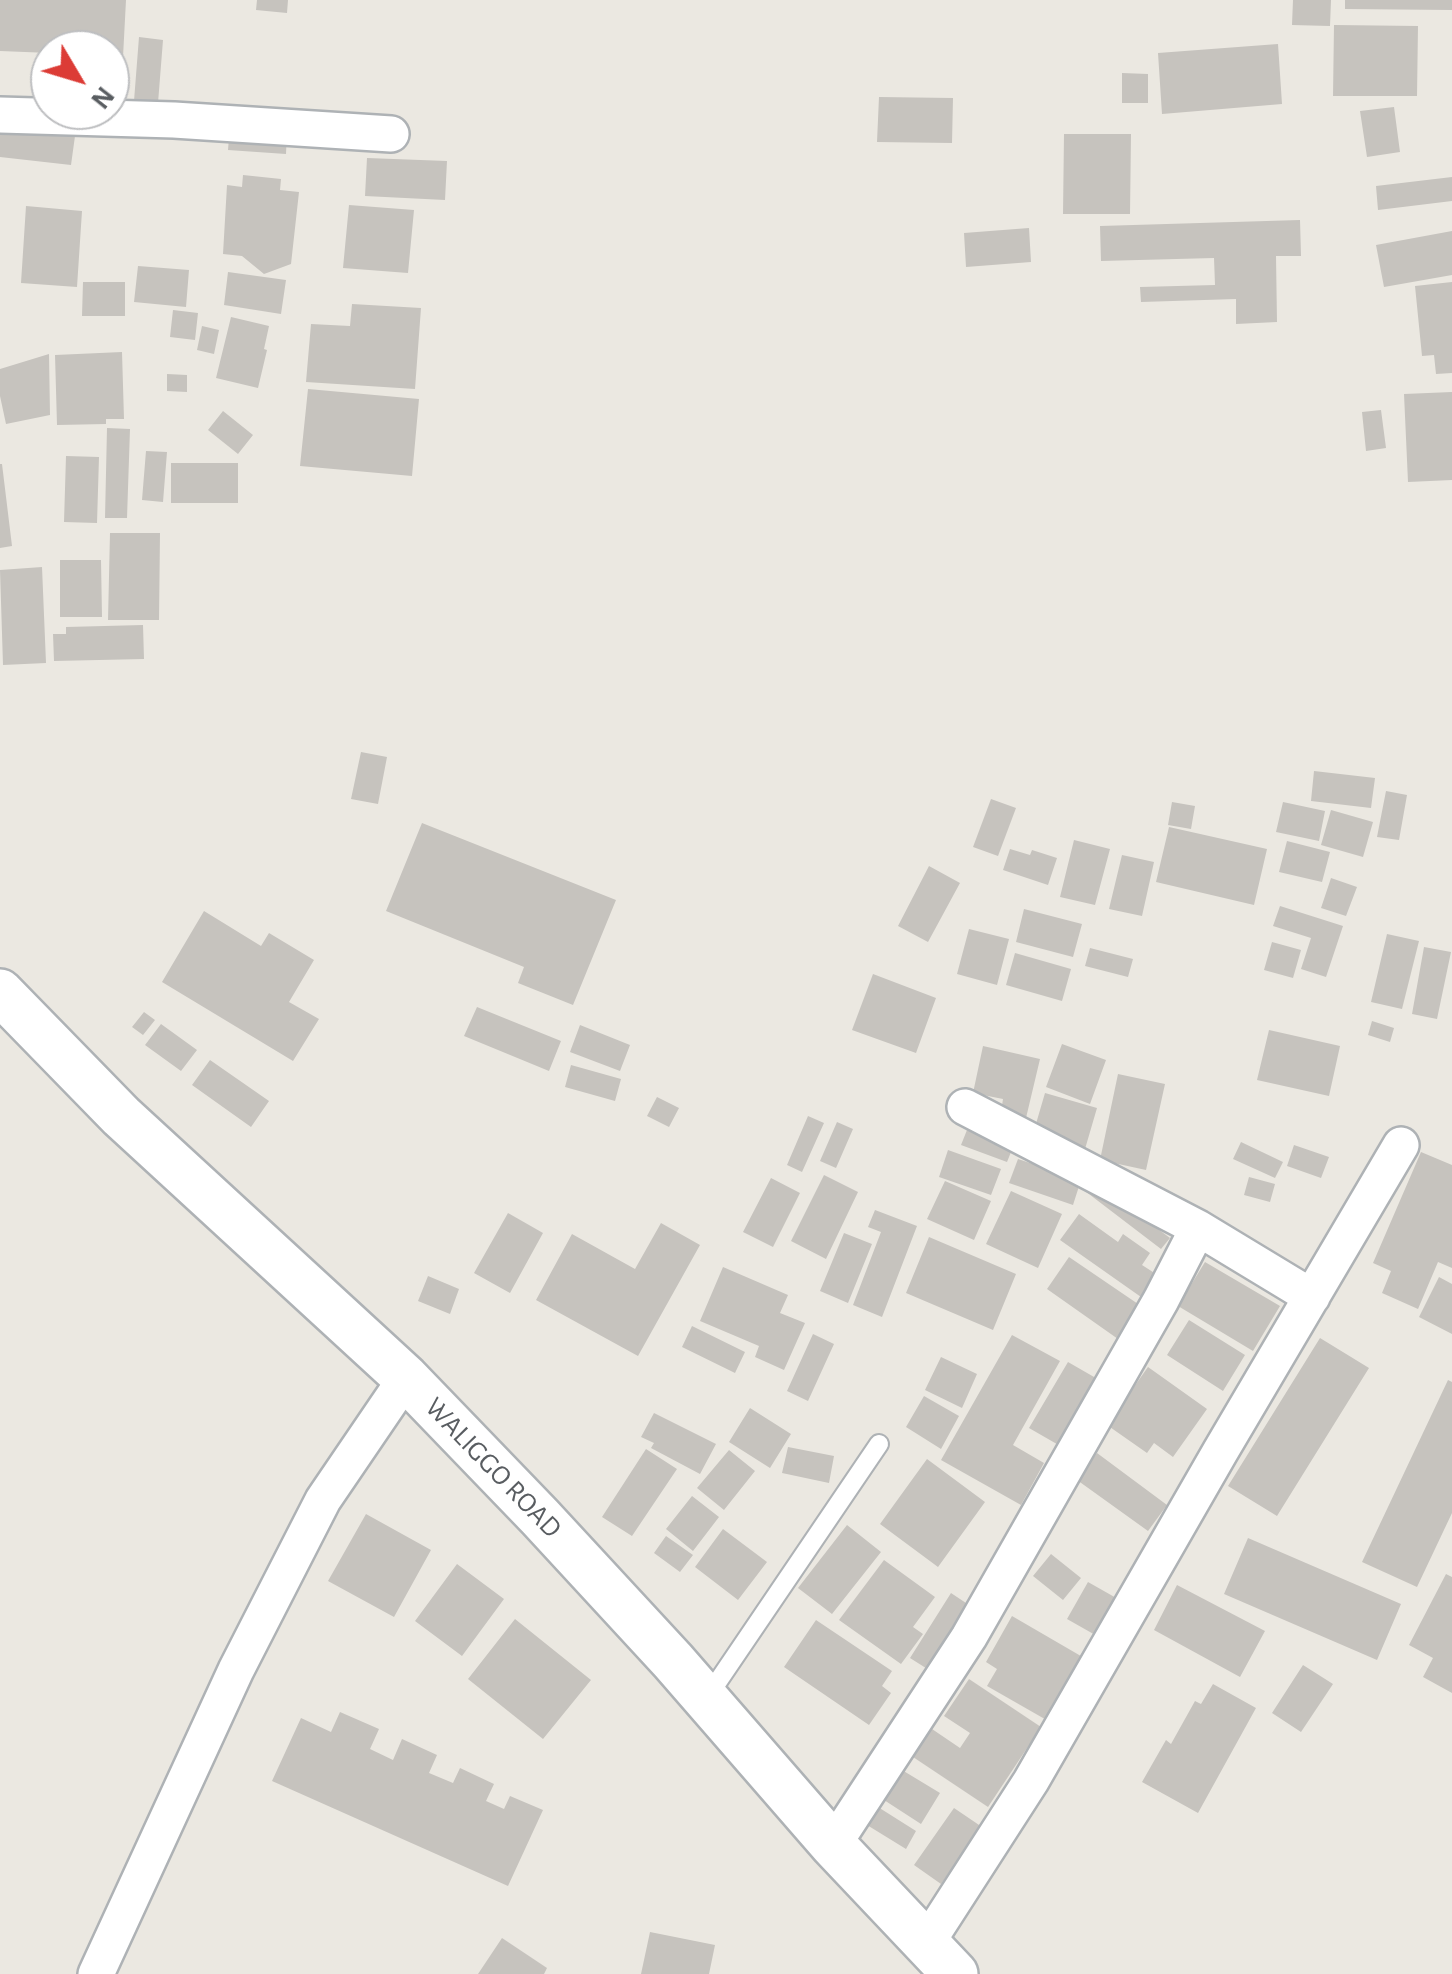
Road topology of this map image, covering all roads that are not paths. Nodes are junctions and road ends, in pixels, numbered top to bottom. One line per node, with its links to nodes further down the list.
1 (0, 114): 2 (street)
2 (391, 134)
3 (0, 992): 8 (street, WALIGGO ROAD)
4 (964, 1106): 6 (street)
5 (1401, 1144): 7 (street)
6 (1198, 1228): 7 (street); 11 (street)
7 (1312, 1297): 12 (street)
8 (406, 1378): 10 (street, WALIGGO ROAD); 13 (street)
9 (879, 1444): 10 (lane)
10 (706, 1698): 11 (street, WALIGGO ROAD)
11 (833, 1845): 12 (street, WALIGGO ROAD)
12 (941, 1959)
13 (96, 1974)

